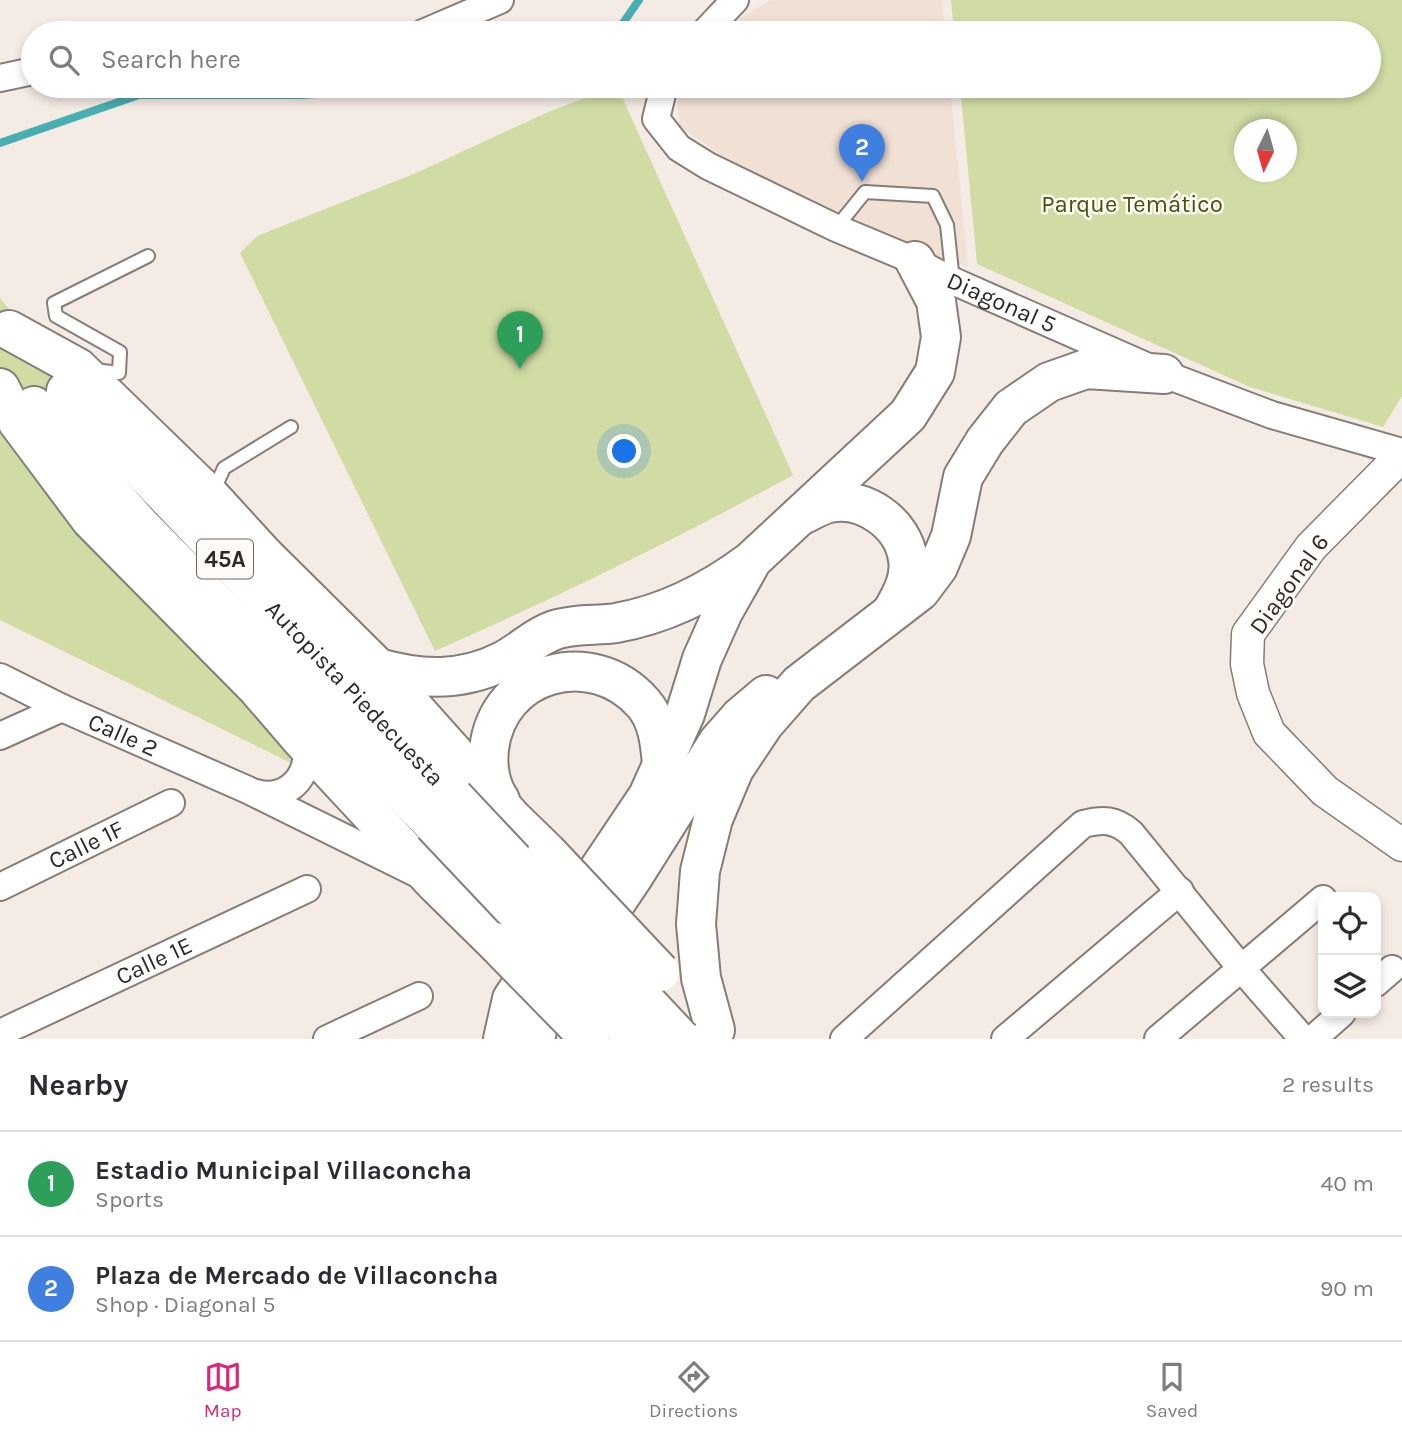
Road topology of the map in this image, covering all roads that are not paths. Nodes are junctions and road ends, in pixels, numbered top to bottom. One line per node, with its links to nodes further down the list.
1 (500, 0): 3 (street)
2 (735, 0): 4 (street)
3 (451, 21)
4 (715, 21)
5 (21, 74): 6 (street)
6 (0, 78)
7 (661, 98): 8 (street, Diagonal 5)
8 (836, 228): 10 (street, Diagonal 5); 11 (lane)
9 (148, 256): 14 (lane)
10 (915, 261): 11 (street, Diagonal 5); 20 (highway)
11 (953, 281): 15 (street, Diagonal 5)
12 (4, 324): 14 (highway); 32 (highway, Autopista Piedecuesta / 45A)
13 (0, 367): 32 (highway, Autopista Piedecuesta / 45A)
14 (78, 368): 19 (highway)
15 (1164, 374): 18 (street, Diagonal 5); 22 (highway)
16 (0, 388): 28 (highway)
17 (291, 427): 19 (lane)
18 (1402, 454): 34 (street, Diagonal 6)
19 (211, 497): 24 (highway)
20 (804, 514): 21 (highway); 22 (highway)
21 (751, 561): 24 (highway); 29 (highway)
22 (893, 610): 23 (highway)
23 (841, 651): 44 (highway); 48 (highway)
24 (378, 668): 33 (highway)
25 (0, 677): 26 (street, Calle 2)
26 (62, 708): 27 (street); 30 (street, Calle 2)
27 (0, 736)
28 (301, 739): 30 (street, Calle 2); 35 (highway)
29 (662, 764): 33 (highway); 47 (highway)
30 (248, 790): 35 (street, Calle 2)
31 (171, 803): 36 (street, Calle 1F)
32 (444, 811): 44 (highway, Autopista Piedecuesta / 45A, bridge); 50 (highway, Autopista Piedecuesta / 45A, bridge)
33 (513, 819): 44 (highway, bridge)
34 (1402, 845)
35 (435, 883): 49 (highway, bridge)
36 (0, 887)
37 (307, 889): 43 (street, Calle 1E)
38 (1181, 891): 40 (street); 51 (street); 52 (street)
39 (1318, 904): 40 (street)
40 (1241, 968): 53 (street); 54 (street)
41 (419, 996): 46 (street)
42 (1336, 1018): 55 (street)
43 (0, 1032): 45 (street)
44 (706, 1036)
45 (3, 1039)
46 (327, 1039)
47 (503, 1039)
48 (535, 1039)
49 (590, 1039)
50 (636, 1039)
51 (844, 1039)
52 (1006, 1039)
53 (1158, 1039)
54 (1303, 1039)
55 (1313, 1039)

